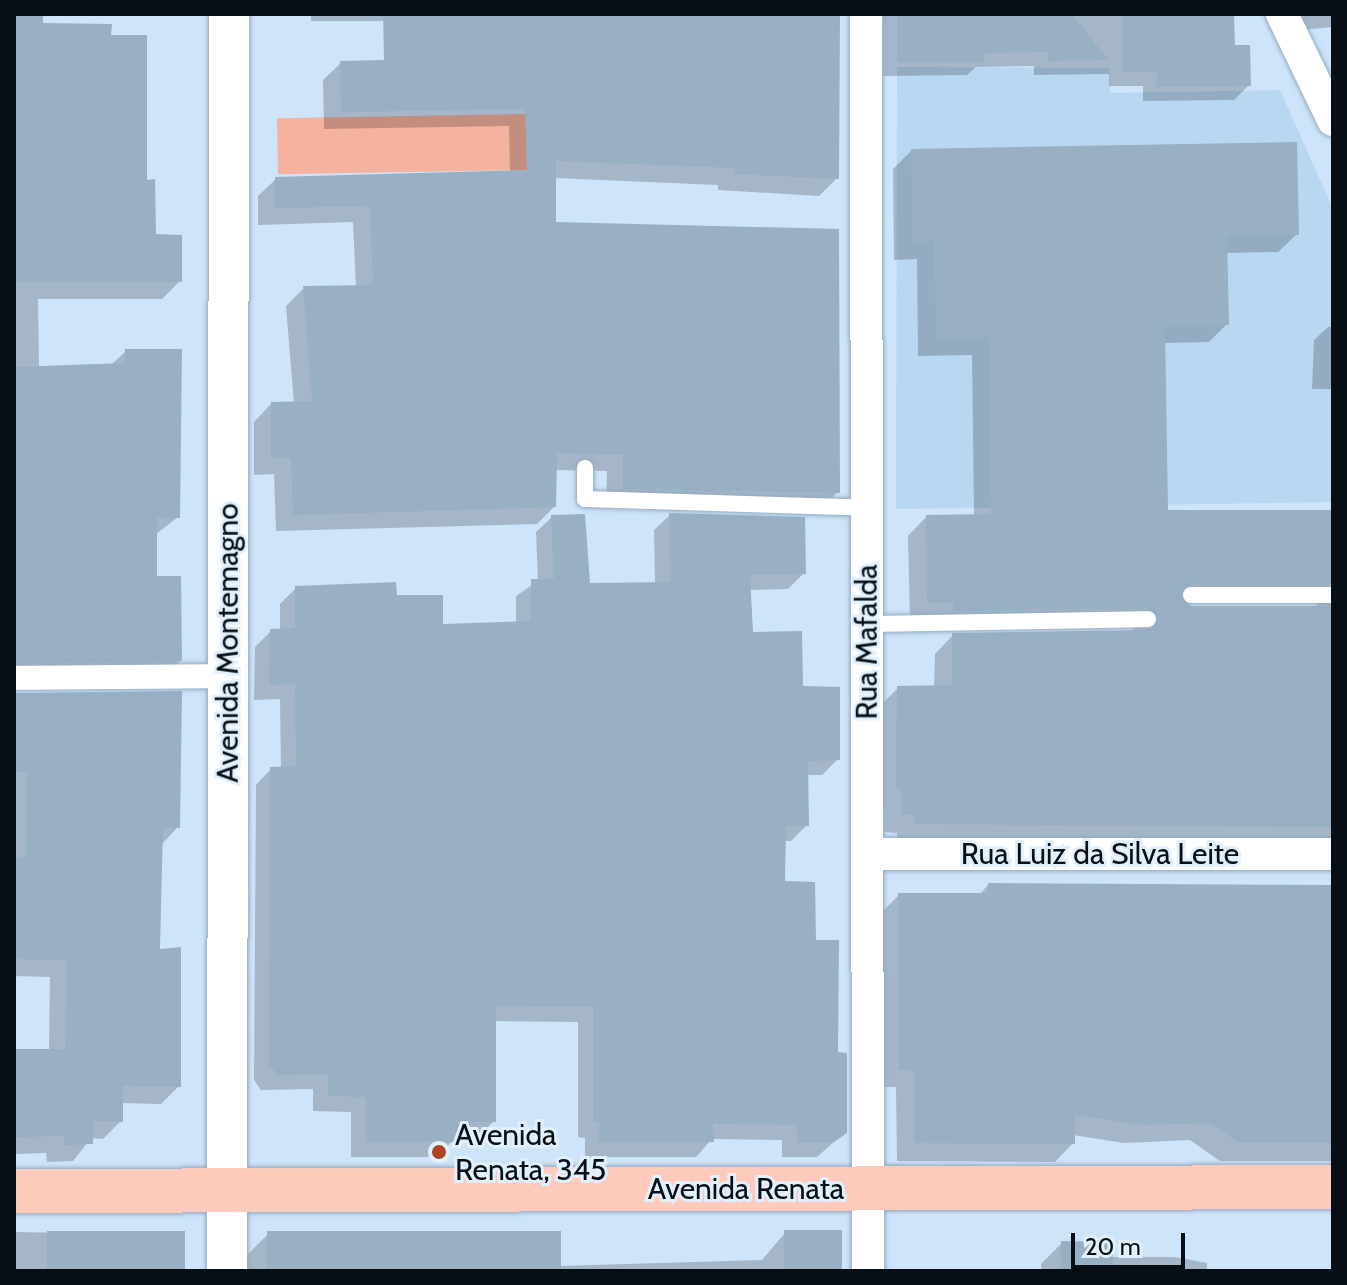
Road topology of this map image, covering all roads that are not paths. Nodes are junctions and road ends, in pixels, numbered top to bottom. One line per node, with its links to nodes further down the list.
1 (229, 14): 11 (street, Avenida Montemagno)
2 (866, 14): 6 (street, Rua Mafalda)
3 (1282, 14): 4 (street)
4 (1333, 120)
5 (585, 468): 6 (lane)
6 (867, 508): 10 (street, Rua Mafalda)
7 (1191, 595): 8 (lane)
8 (1333, 595)
9 (1148, 619): 10 (lane)
10 (867, 624): 13 (street, Rua Mafalda)
11 (228, 676): 12 (street); 18 (street, Avenida Montemagno)
12 (14, 678)
13 (868, 854): 14 (street, Rua Luiz da Silva Leite); 16 (street, Rua Mafalda)
14 (1333, 854)
15 (1333, 1187): 16 (main road, Avenida Renata)
16 (868, 1189): 18 (main road, Avenida Renata); 20 (street, Rua Mafalda)
17 (14, 1191): 18 (main road, Avenida Renata)
18 (227, 1191): 19 (street, Avenida Montemagno)
19 (227, 1271)
20 (868, 1271)

